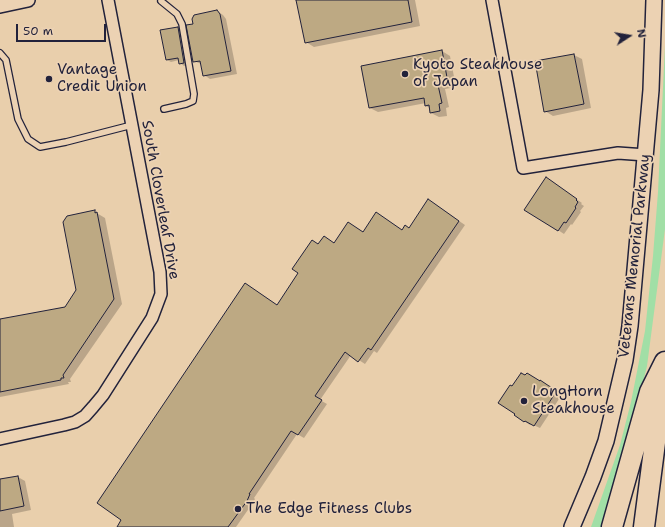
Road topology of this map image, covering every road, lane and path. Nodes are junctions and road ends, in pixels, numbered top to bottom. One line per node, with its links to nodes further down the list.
1 (28, 0): 6 (street)
2 (108, 0): 9 (street, South Cloverleaf Drive)
3 (492, 0): 10 (street)
4 (654, 0): 10 (main road, Veterans Memorial Parkway)
5 (161, 1): 8 (lane)
6 (0, 6)
7 (0, 53): 9 (lane)
8 (164, 108)
9 (132, 125): 13 (street, South Cloverleaf Drive)
10 (646, 155): 14 (main road, Veterans Memorial Parkway)
11 (665, 362): 15 (highway)
12 (665, 370): 16 (highway)
13 (0, 438)
14 (572, 527)
15 (612, 527)
16 (644, 527)

